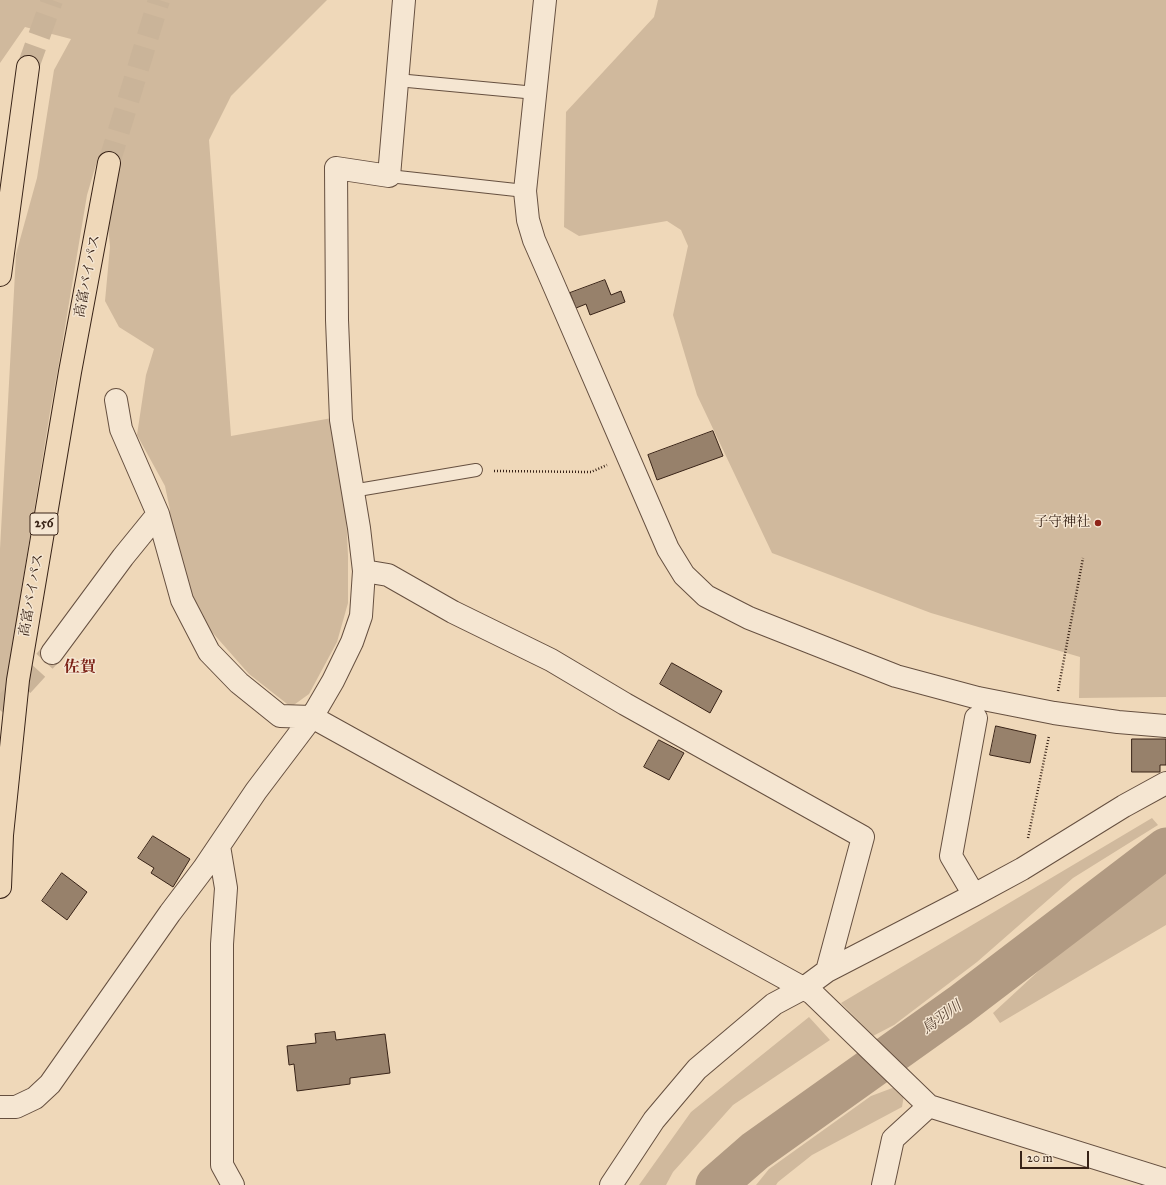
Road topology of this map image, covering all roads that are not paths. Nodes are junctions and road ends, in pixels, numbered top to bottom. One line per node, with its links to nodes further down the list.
1 (404, 0): 4 (street)
2 (545, 0): 5 (street)
3 (28, 67): 9 (highway)
4 (397, 80): 5 (lane); 7 (street)
5 (536, 93): 8 (street)
6 (109, 163): 21 (highway, 高富バイパス / 256)
7 (389, 176): 8 (lane); 12 (street)
8 (525, 191): 18 (street)
9 (0, 275)
10 (116, 400): 13 (street)
11 (476, 470): 12 (lane)
12 (352, 491): 14 (street)
13 (158, 514): 15 (street); 16 (street)
14 (364, 571): 16 (street); 23 (street)
15 (52, 653)
16 (312, 717): 20 (street); 24 (street)
17 (976, 718): 22 (street)
18 (1166, 726)
19 (1166, 783): 22 (street)
20 (219, 846): 26 (street); 29 (street)
21 (0, 887)
22 (974, 895): 23 (street)
23 (827, 971): 24 (street)
24 (808, 990): 25 (street); 30 (street)
25 (929, 1106): 27 (street); 31 (street)
26 (0, 1108)
27 (1136, 1178): 28 (street)
28 (1166, 1180)
29 (233, 1185)
30 (611, 1185)
31 (883, 1185)

